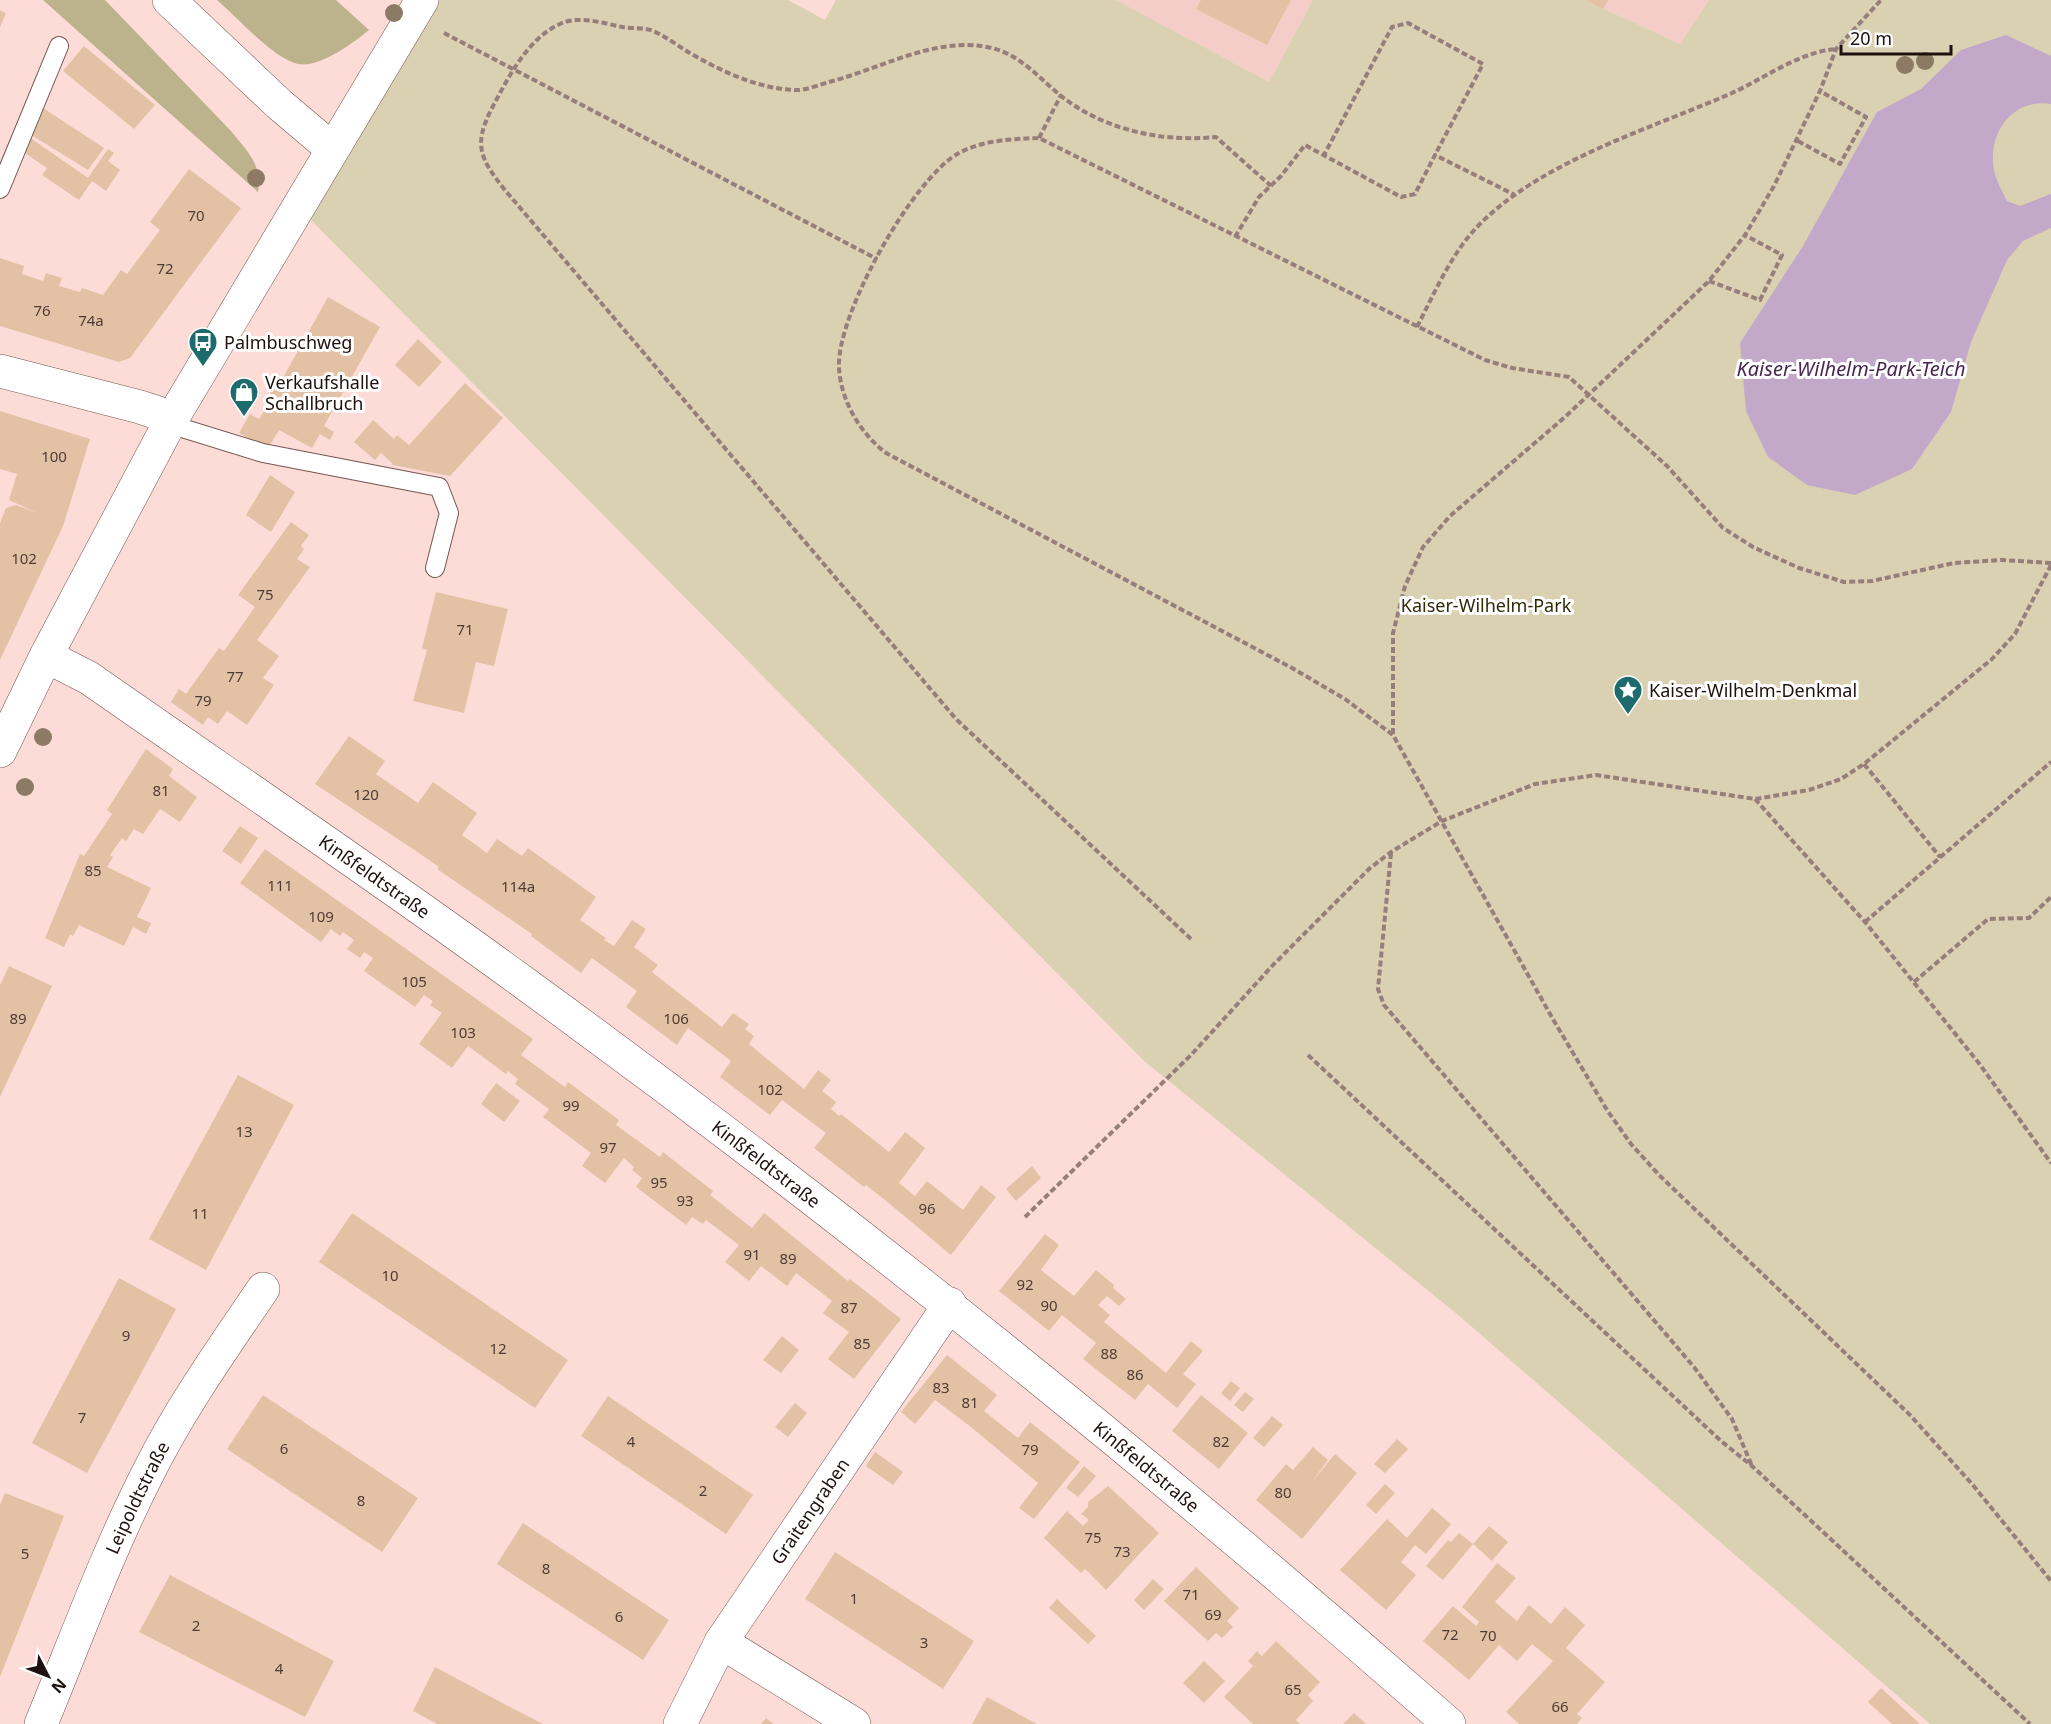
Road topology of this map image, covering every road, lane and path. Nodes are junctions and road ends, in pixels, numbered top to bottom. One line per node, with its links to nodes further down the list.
1 (169, 0): 11 (street)
2 (1881, 0): 5 (path)
3 (418, 8): 6 (path); 11 (street)
4 (59, 46): 15 (lane)
5 (1836, 50): 7 (path); 16 (path)
6 (513, 68): 8 (path); 19 (path); 38 (path)
7 (1820, 91): 10 (path); 10 (path)
8 (1061, 95): 9 (path); 14 (path)
9 (1039, 138): 18 (path); 19 (path)
10 (1798, 141): 17 (path)
11 (332, 148): 24 (street)
12 (1436, 155): 13 (path); 13 (path); 16 (path)
13 (1323, 157): 14 (path)
14 (1271, 186): 18 (path)
15 (0, 189)
16 (1515, 195): 21 (path)
17 (1745, 235): 20 (path); 20 (path)
18 (1235, 237): 21 (path)
19 (877, 259): 28 (path)
20 (1709, 281): 23 (path)
21 (1417, 327): 23 (path)
22 (0, 371): 24 (street)
23 (1588, 394): 25 (path); 28 (path)
24 (171, 421): 26 (lane); 27 (street)
25 (2051, 564): 31 (path)
26 (435, 568)
27 (45, 656): 29 (street); 44 (street, Kinßfeldtstraße)
28 (1393, 735): 33 (path)
29 (0, 752)
30 (2051, 762): 35 (path)
31 (1864, 764): 32 (path); 35 (path)
32 (1755, 799): 33 (path); 37 (path)
33 (1442, 821): 34 (path); 46 (path)
34 (1391, 852): 42 (path); 45 (path)
35 (1940, 857): 37 (path)
36 (2051, 897): 39 (path)
37 (1865, 922): 39 (path)
38 (1191, 939)
39 (1914, 982): 41 (path)
40 (1308, 1054): 45 (path)
41 (2051, 1163)
42 (1025, 1217)
43 (263, 1289): 48 (street, Leipoldtstraße)
44 (950, 1304): 47 (street, Graitengraben); 51 (street, Kinßfeldtstraße)
45 (1752, 1466): 52 (path)
46 (2051, 1581)
47 (721, 1642): 49 (street, Graitengraben); 50 (street)
48 (41, 1724)
49 (680, 1724)
50 (854, 1724)
51 (1449, 1724)
52 (2030, 1724)

